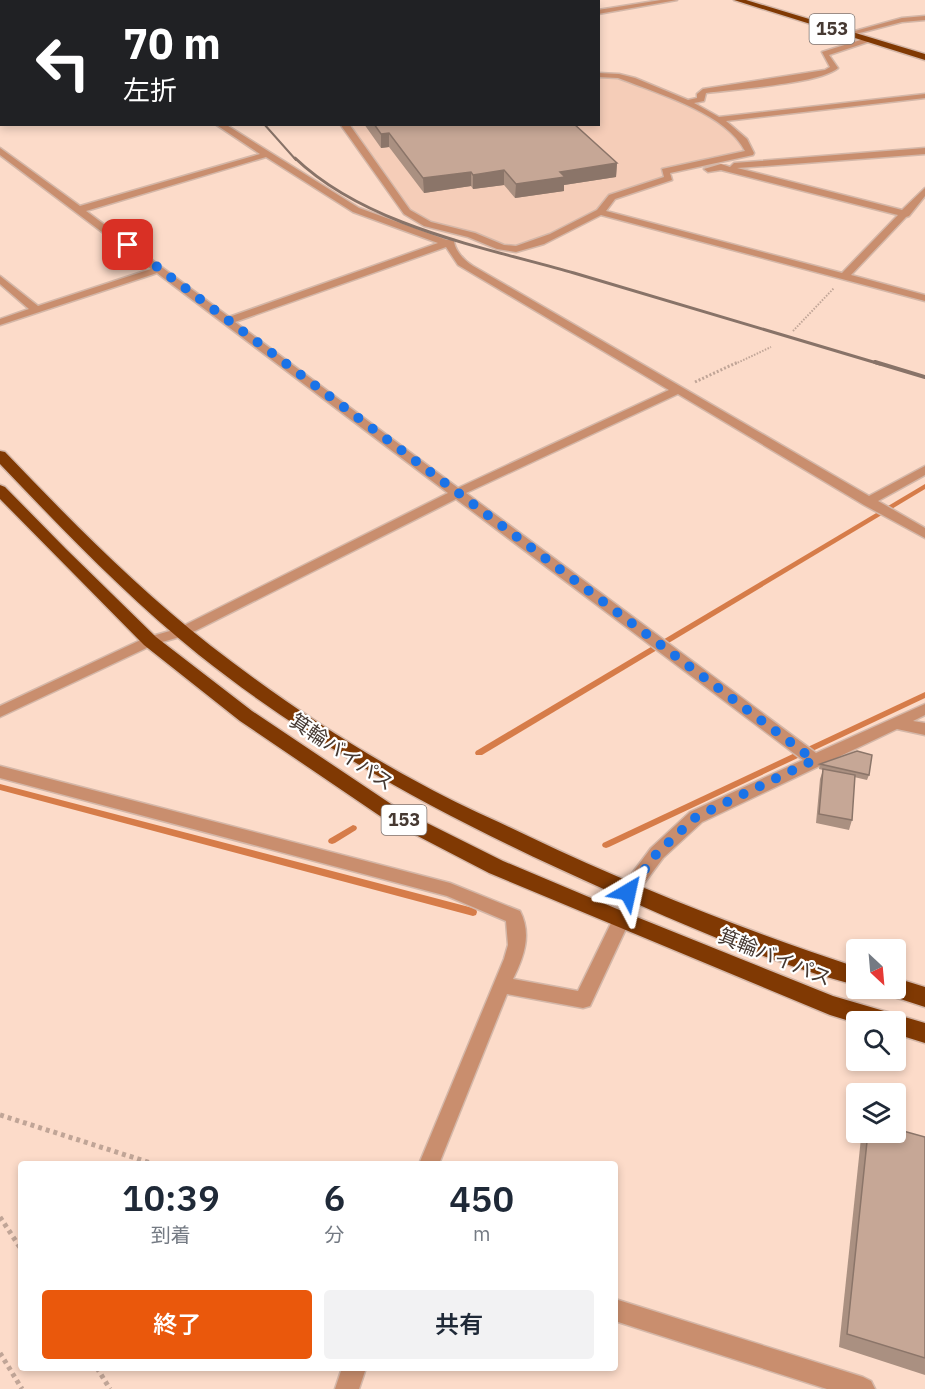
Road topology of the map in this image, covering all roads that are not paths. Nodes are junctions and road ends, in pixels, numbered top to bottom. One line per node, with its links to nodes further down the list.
1 (674, 0): 4 (street)
2 (738, 0): 6 (highway, 153)
3 (923, 9): 5 (street)
4 (600, 12)
5 (922, 18): 6 (street)
6 (848, 34): 7 (highway, 153)
7 (870, 40): 8 (highway, 153); 11 (street)
8 (925, 57)
9 (600, 75): 11 (street)
10 (925, 96): 12 (street)
11 (686, 103): 12 (street)
12 (719, 119): 19 (street)
13 (222, 126): 17 (street)
14 (346, 126): 24 (street)
15 (0, 151): 21 (street)
16 (925, 151): 18 (street)
17 (268, 154): 21 (street); 25 (street)
18 (721, 167): 19 (street); 23 (street)
19 (669, 178): 22 (street)
20 (925, 192): 23 (street)
21 (81, 209): 26 (street)
22 (600, 212): 24 (street); 27 (street)
23 (906, 213): 27 (street)
24 (459, 233): 25 (street)
25 (449, 244): 31 (street); 33 (street)
26 (159, 269): 30 (street); 31 (street)
27 (844, 277): 29 (street)
28 (0, 279): 30 (street)
29 (925, 298)
30 (36, 310): 32 (street)
31 (228, 321): 37 (street)
32 (0, 322)
33 (678, 390): 37 (street); 38 (street)
34 (0, 455): 40 (highway, 箕輪バイパス / 153)
35 (925, 470): 38 (street)
36 (0, 490): 41 (highway, 箕輪バイパス / 153)
37 (457, 493): 40 (street); 46 (street)
38 (868, 502): 39 (street)
39 (925, 534)
40 (182, 632): 41 (street); 48 (highway, 箕輪バイパス / 153)
41 (150, 641): 43 (street); 49 (highway, 箕輪バイパス / 153)
42 (925, 709): 44 (street)
43 (0, 712)
44 (896, 723): 45 (street); 46 (street)
45 (925, 729)
46 (806, 754): 48 (street)
47 (0, 772): 51 (street)
48 (628, 892): 50 (highway, 箕輪バイパス / 153)
49 (621, 920): 51 (street); 54 (highway, 箕輪バイパス / 153)
50 (846, 973)
51 (501, 985): 57 (street)
52 (906, 991): 53 (highway)
53 (925, 997)
54 (850, 1011)
55 (906, 1027): 56 (highway)
56 (925, 1033)
57 (430, 1161)
58 (618, 1311): 61 (street)
59 (353, 1371): 60 (street)
60 (347, 1389)
61 (863, 1389)

